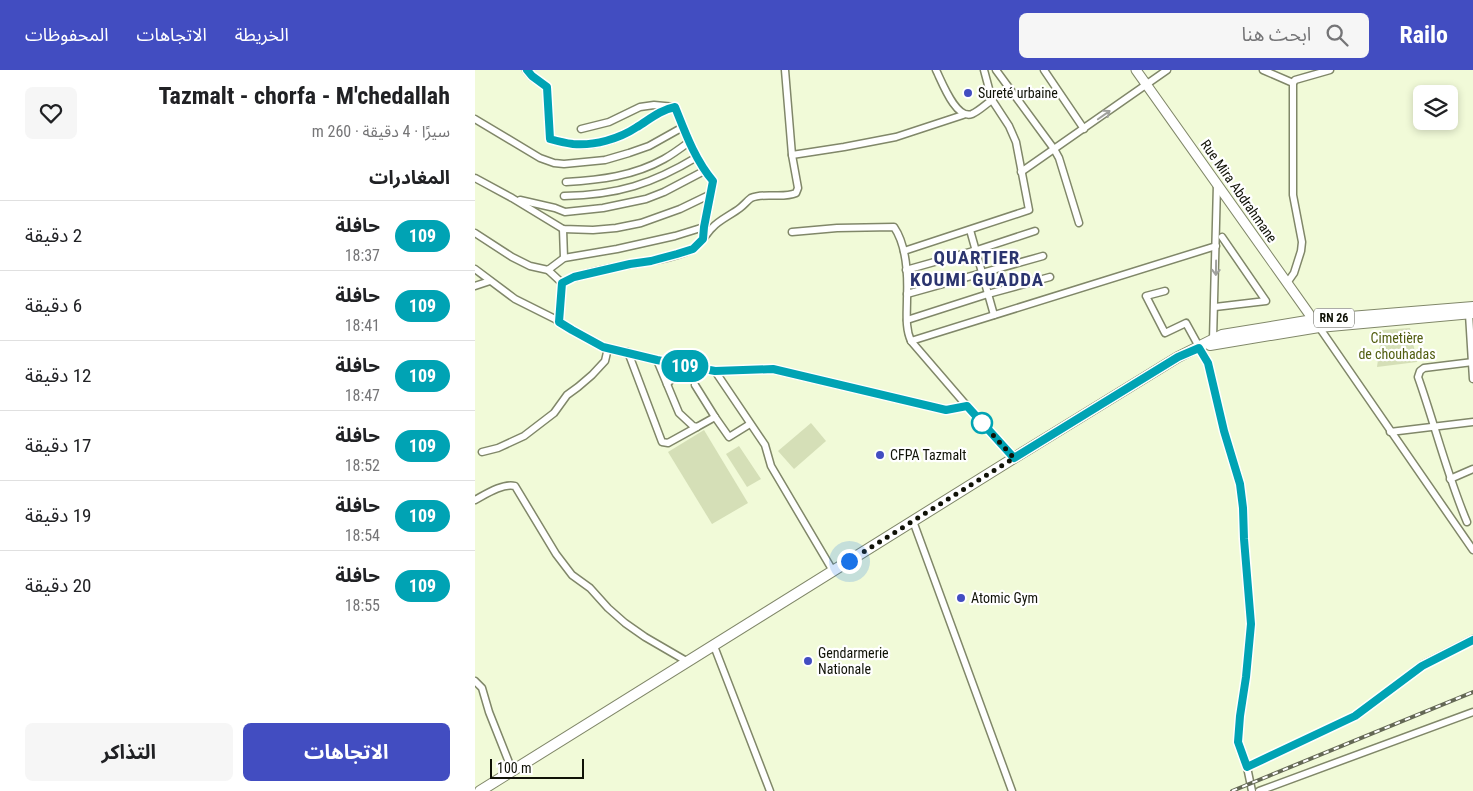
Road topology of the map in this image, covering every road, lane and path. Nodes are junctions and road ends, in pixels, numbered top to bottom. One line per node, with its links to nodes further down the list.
1 (527, 70): 14 (street)
2 (785, 70): 22 (street)
3 (936, 70): 15 (street)
4 (984, 70): 13 (street)
5 (996, 70): 21 (street)
6 (1044, 70): 19 (street)
7 (1136, 70): 12 (main road, Rue Mira Abdrahmane)
8 (1167, 70): 12 (street)
9 (1263, 70): 11 (street)
10 (1330, 70): 11 (street)
11 (1293, 83): 53 (street)
12 (1147, 85): 19 (street, one-way to 12); 28 (main road, Rue Mira Abdrahmane)
13 (992, 100): 15 (street); 25 (street)
14 (675, 107): 17 (street); 18 (street)
15 (963, 115): 22 (street)
16 (475, 119): 17 (street)
17 (683, 127): 20 (street)
18 (581, 129)
19 (1084, 129): 21 (street)
20 (689, 142): 23 (street); 27 (street)
21 (1054, 149): 25 (street); 32 (street)
22 (792, 155): 40 (street)
23 (697, 157): 24 (street); 30 (street)
24 (704, 171): 29 (street); 31 (street)
25 (1021, 172): 35 (street)
26 (475, 178): 31 (street)
27 (566, 182)
28 (1217, 184): 41 (street); 53 (main road, Rue Mira Abdrahmane)
29 (709, 195): 33 (street); 34 (street)
30 (564, 196)
31 (512, 198): 34 (street)
32 (1079, 223)
33 (704, 227): 40 (street); 45 (street)
34 (563, 229): 45 (street)
35 (971, 230): 42 (street); 43 (street)
36 (1035, 231): 42 (street)
37 (792, 232): 43 (street)
38 (475, 233): 47 (street)
39 (1222, 237): 58 (street)
40 (703, 239): 52 (street)
41 (1216, 246): 58 (street, one-way to 58); 60 (street)
42 (977, 250): 48 (street); 49 (street)
43 (904, 251): 48 (street)
44 (1043, 256): 49 (street)
45 (563, 258): 47 (street)
46 (475, 269): 51 (street)
47 (548, 270): 52 (street)
48 (906, 270): 56 (street)
49 (983, 273): 56 (street); 57 (street)
50 (1050, 277): 57 (street)
51 (490, 282): 54 (street); 62 (street)
52 (562, 283): 62 (street)
53 (1287, 283): 63 (main road, Rue Mira Abdrahmane)
54 (475, 286)
55 (1165, 291): 67 (street)
56 (907, 294): 61 (street)
57 (988, 294): 60 (street); 61 (street)
58 (1215, 307): 64 (street)
59 (1472, 312): 63 (main road, RN 26); 70 (street)
60 (994, 315): 65 (street)
61 (907, 320): 65 (street)
62 (559, 322): 66 (street)
63 (1316, 323): 64 (main road, RN 26); 67 (main road, RN 26); 82 (street)
64 (1213, 340): 67 (main road, RN 26)
65 (911, 341): 76 (street)
66 (609, 348): 68 (street); 83 (street)
67 (1199, 348): 84 (main road, RN 26); 98 (street)
68 (628, 352): 69 (street); 80 (street)
69 (657, 360): 71 (street); 74 (street)
70 (1472, 362): 73 (street); 81 (street)
71 (685, 366): 72 (street); 74 (street)
72 (715, 371): 76 (street); 79 (street)
73 (1473, 379)
74 (667, 384): 80 (street)
75 (695, 385): 77 (street)
76 (967, 406): 84 (street)
77 (715, 417): 79 (street); 80 (street)
78 (1473, 422): 81 (street)
79 (750, 424): 92 (street)
80 (697, 427)
81 (1435, 427): 82 (street); 86 (street)
82 (1390, 432): 90 (street)
83 (481, 452)
84 (1014, 458): 88 (main road, RN 26)
85 (1473, 469): 86 (street)
86 (1450, 479): 89 (street)
87 (475, 500): 95 (street)
88 (913, 521): 92 (main road, RN 26); 102 (street)
89 (1470, 522): 90 (street)
90 (1457, 528): 91 (street)
91 (1473, 550)
92 (833, 572): 94 (main road, RN 26)
93 (1473, 640): 98 (street)
94 (714, 646): 95 (main road, RN 26); 101 (street)
95 (688, 662): 99 (main road, RN 26)
96 (475, 682): 99 (street)
97 (1473, 712): 104 (street)
98 (1247, 767): 103 (street)
99 (512, 770): 100 (main road, RN 26)
100 (480, 791)
101 (770, 791)
102 (1012, 791)
103 (1253, 791)
104 (1259, 791)

